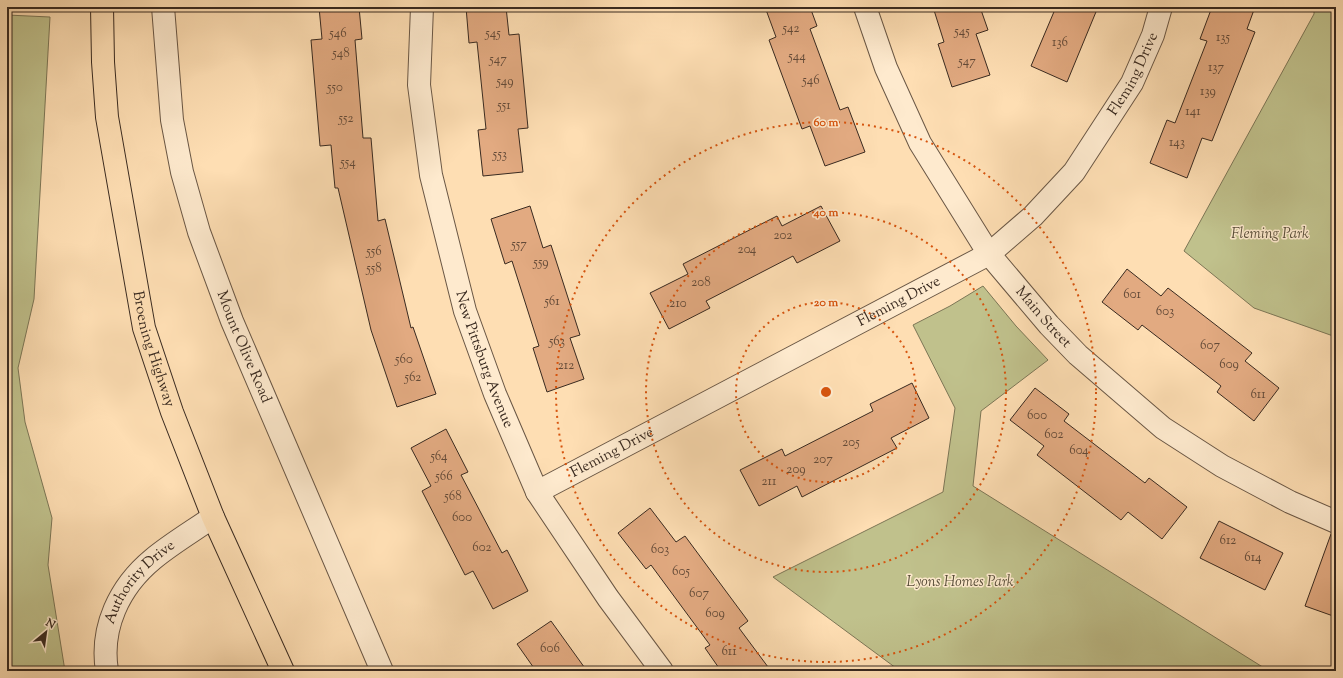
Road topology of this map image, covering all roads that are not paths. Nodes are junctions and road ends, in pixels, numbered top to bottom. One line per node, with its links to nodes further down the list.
1 (102, 7): 8 (main road, Broening Highway)
2 (163, 7): 12 (street, Mount Olive Road)
3 (422, 7): 7 (street, New Pittsburg Avenue)
4 (865, 7): 6 (street, Main Street)
5 (1162, 7): 6 (street, Fleming Drive)
6 (989, 254): 7 (street, Fleming Drive); 9 (street, Main Street)
7 (537, 492): 13 (street, New Pittsburg Avenue)
8 (213, 517): 10 (street, Authority Drive); 11 (main road, Broening Highway)
9 (1336, 522)
10 (107, 671)
11 (283, 671)
12 (382, 671)
13 (662, 671)

